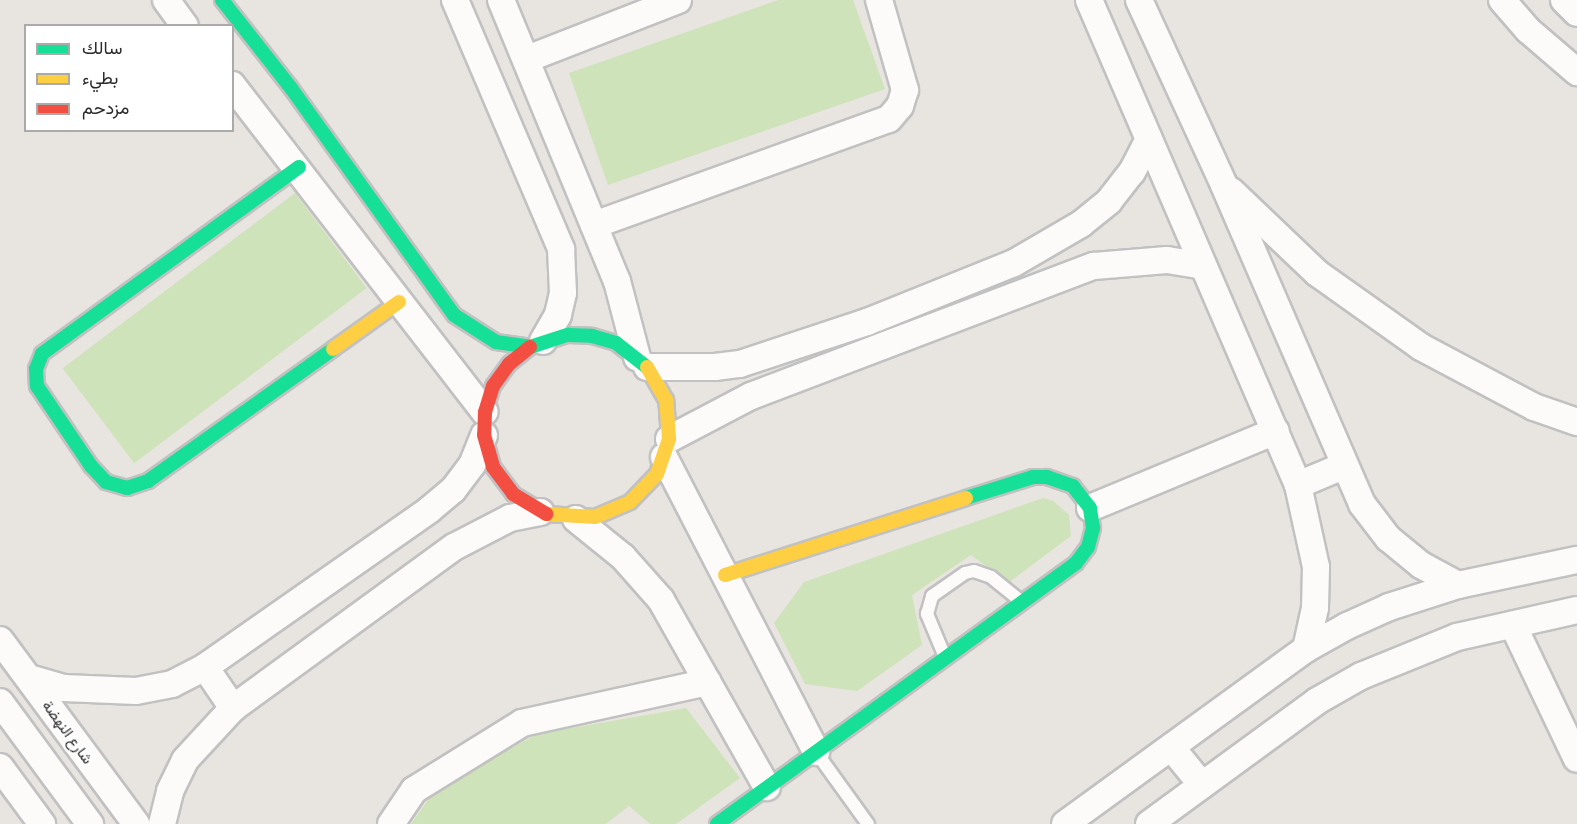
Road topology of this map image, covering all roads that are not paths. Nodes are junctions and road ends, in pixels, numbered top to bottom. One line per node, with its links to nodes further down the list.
1 (166, 0): 12 (street)
2 (222, 0): 24 (street)
3 (455, 0): 24 (street)
4 (501, 0): 13 (street)
5 (678, 0): 13 (street)
6 (879, 0): 19 (street)
7 (1089, 0): 16 (street)
8 (1139, 0): 18 (street)
9 (1502, 0): 14 (street)
10 (1564, 0): 11 (street)
11 (1577, 13)
12 (184, 24)
13 (527, 59): 19 (street)
14 (1577, 72)
15 (234, 87): 17 (street)
16 (1149, 139): 20 (street); 21 (street)
17 (299, 167): 23 (street); 23 (street)
18 (1224, 184): 26 (street); 30 (street)
19 (594, 225): 25 (street)
20 (1046, 245): 22 (street); 25 (street)
21 (1203, 266): 22 (street); 28 (street)
22 (1058, 279): 29 (street)
23 (399, 302): 27 (street)
24 (536, 344): 25 (street); 27 (street)
25 (642, 362): 29 (street)
26 (1577, 423)
27 (484, 424): 33 (street); 44 (street)
28 (1276, 431): 31 (street); 32 (street)
29 (667, 448): 34 (street); 36 (street)
30 (1343, 466): 31 (street); 37 (street)
31 (1298, 485): 42 (street)
32 (1090, 508): 36 (street); 38 (street)
33 (540, 512): 34 (street); 48 (street)
34 (576, 519): 46 (street)
35 (1577, 560): 37 (street)
36 (725, 575): 50 (street)
37 (1458, 585): 42 (street)
38 (1022, 602): 43 (street); 43 (lane)
39 (1577, 610): 40 (street)
40 (1513, 625): 51 (street); 53 (street)
41 (0, 640): 45 (street, شارع النهضة)
42 (1306, 649): 49 (street)
43 (946, 658): 50 (street)
44 (205, 667): 45 (street); 48 (street)
45 (29, 678): 57 (street, شارع النهضة)
46 (708, 682): 54 (street); 59 (street)
47 (0, 702): 56 (street)
48 (233, 708): 58 (street)
49 (1171, 747): 53 (street); 62 (street)
50 (816, 752): 54 (street); 61 (lane)
51 (1577, 759)
52 (0, 767): 55 (street)
53 (1202, 785): 63 (street)
54 (767, 788): 60 (street)
55 (42, 824)
56 (90, 824)
57 (136, 824)
58 (162, 824)
59 (391, 824)
60 (717, 824)
61 (868, 824)
62 (1065, 824)
63 (1149, 824)

